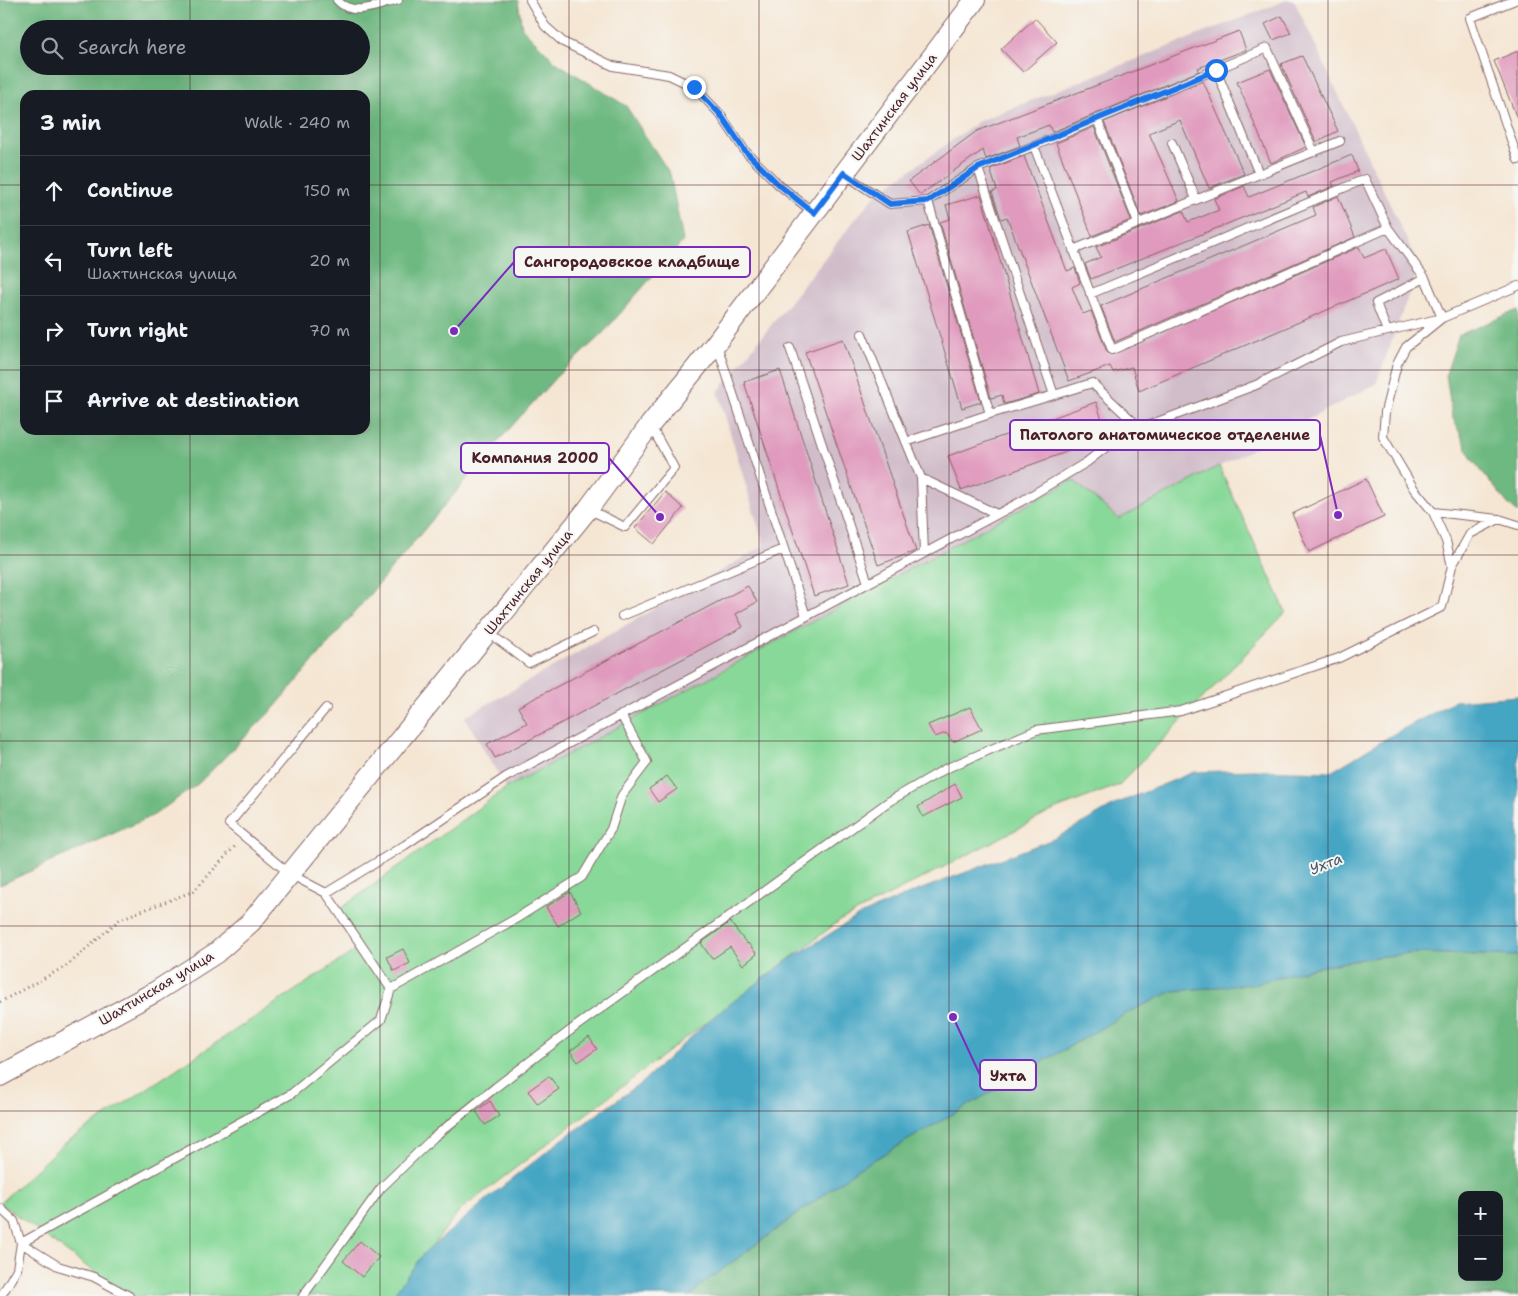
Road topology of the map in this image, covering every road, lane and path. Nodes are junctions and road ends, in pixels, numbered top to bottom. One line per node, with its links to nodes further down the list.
1 (337, 0): 2 (lane)
2 (398, 0)
3 (530, 0): 18 (lane)
4 (975, 0): 14 (street, Шахтинская улица)
5 (1515, 0): 12 (lane)
6 (1216, 70): 7 (lane); 11 (lane); 15 (lane)
7 (1097, 119): 10 (lane); 19 (lane)
8 (1340, 141): 11 (lane)
9 (1172, 143): 16 (lane)
10 (1034, 146): 13 (lane); 21 (lane)
11 (1314, 152): 15 (lane)
12 (1518, 160)
13 (978, 168): 17 (lane); 30 (lane)
14 (844, 173): 17 (lane); 18 (street, Шахтинская улица)
15 (1260, 174): 16 (lane)
16 (1196, 199): 19 (lane)
17 (928, 201): 31 (lane)
18 (814, 213): 28 (street, Шахтинская улица)
19 (1138, 223): 21 (lane)
20 (1388, 228): 22 (lane); 24 (lane); 24 (lane)
21 (1073, 250): 24 (lane)
22 (1425, 278): 25 (lane); 26 (lane)
23 (1518, 286): 25 (lane)
24 (1090, 294)
25 (1442, 318): 26 (lane); 37 (lane)
26 (1387, 331): 33 (lane)
27 (862, 334): 34 (lane)
28 (716, 343): 32 (street, Шахтинская улица); 41 (lane)
29 (790, 348): 44 (lane)
30 (1054, 395): 31 (lane); 33 (lane)
31 (990, 414): 34 (lane)
32 (650, 425): 36 (street, Шахтинская улица); 36 (lane)
33 (1140, 428): 38 (lane)
34 (906, 442): 35 (lane)
35 (921, 478): 38 (lane); 42 (lane)
36 (588, 509): 47 (street, Шахтинская улица)
37 (1433, 512): 39 (lane); 43 (lane)
38 (997, 514): 42 (lane)
39 (1499, 519): 40 (lane); 43 (lane)
40 (1518, 526)
41 (783, 548): 45 (lane); 46 (lane)
42 (924, 553): 44 (lane)
43 (1452, 566): 61 (lane)
44 (868, 583): 46 (lane)
45 (622, 616)
46 (806, 616): 50 (lane)
47 (488, 632): 48 (lane); 52 (street, Шахтинская улица)
48 (593, 632)
49 (326, 708): 51 (lane)
50 (621, 715): 53 (lane); 54 (lane)
51 (244, 837): 52 (lane); 55 (path)
52 (290, 874): 53 (lane); 56 (street, Шахтинская улица)
53 (326, 893): 54 (lane)
54 (391, 989): 58 (lane)
55 (0, 1002)
56 (0, 1076)
57 (0, 1208): 58 (lane)
58 (21, 1243): 59 (lane); 60 (lane)
59 (1, 1296)
60 (129, 1296)
61 (303, 1296)

